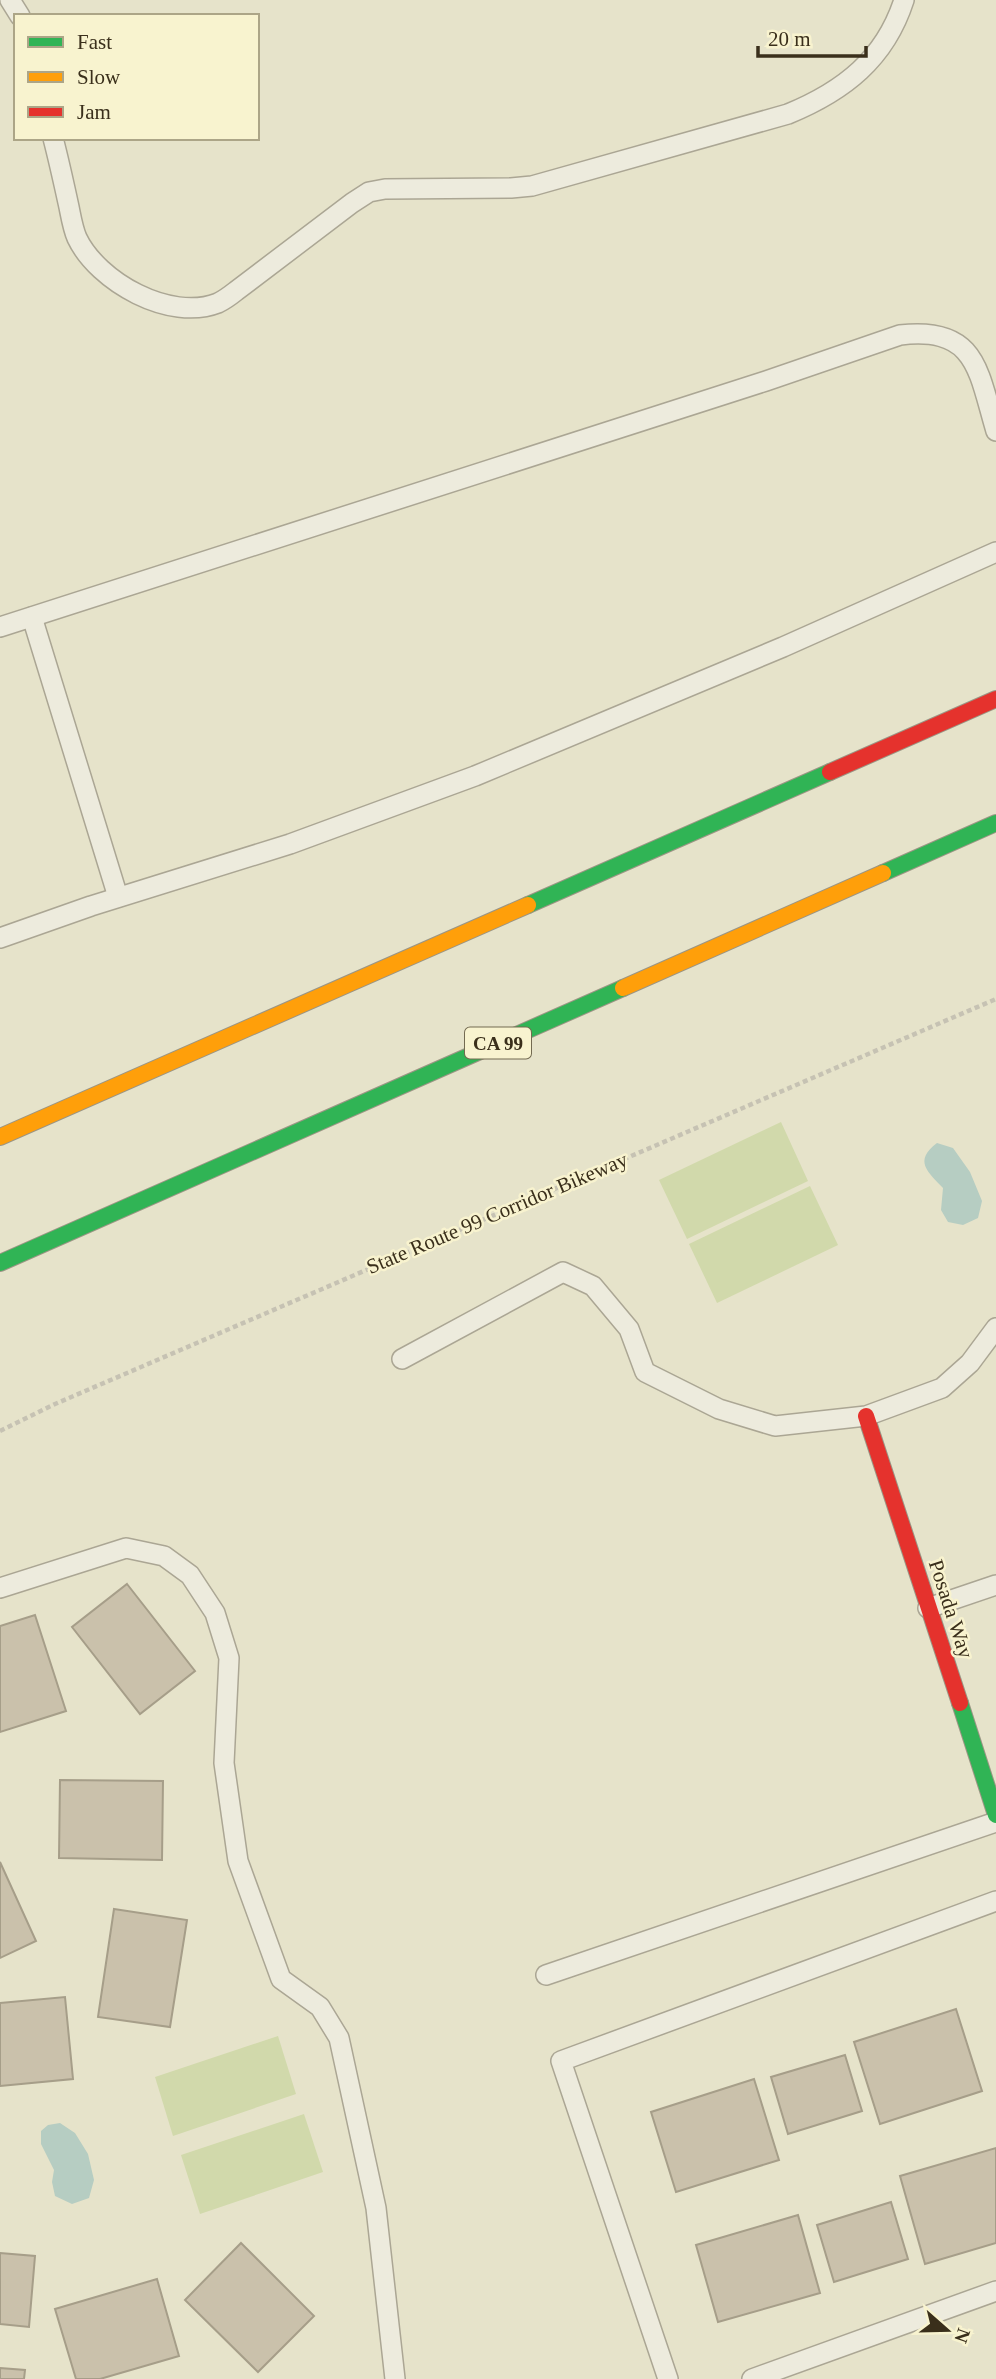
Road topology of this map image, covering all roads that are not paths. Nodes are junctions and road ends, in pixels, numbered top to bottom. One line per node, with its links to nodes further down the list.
1 (905, 0): 2 (lane)
2 (53, 140)
3 (996, 431): 5 (lane)
4 (996, 552): 9 (lane)
5 (32, 617): 6 (lane); 9 (lane)
6 (0, 627)
7 (996, 699): 11 (main road)
8 (996, 823): 12 (main road, CA 99)
9 (118, 897): 10 (lane)
10 (0, 938)
11 (0, 1137)
12 (0, 1263)
13 (996, 1328): 15 (lane)
14 (402, 1359): 15 (lane)
15 (866, 1416): 18 (main road, Posada Way)
16 (996, 1585): 18 (lane)
17 (0, 1588): 24 (lane)
18 (928, 1608): 19 (main road, Posada Way)
19 (996, 1815)
20 (996, 1822): 22 (lane)
21 (996, 1901): 25 (lane)
22 (546, 1975)
23 (996, 2291): 26 (lane)
24 (396, 2379)
25 (668, 2379)
26 (752, 2379)

